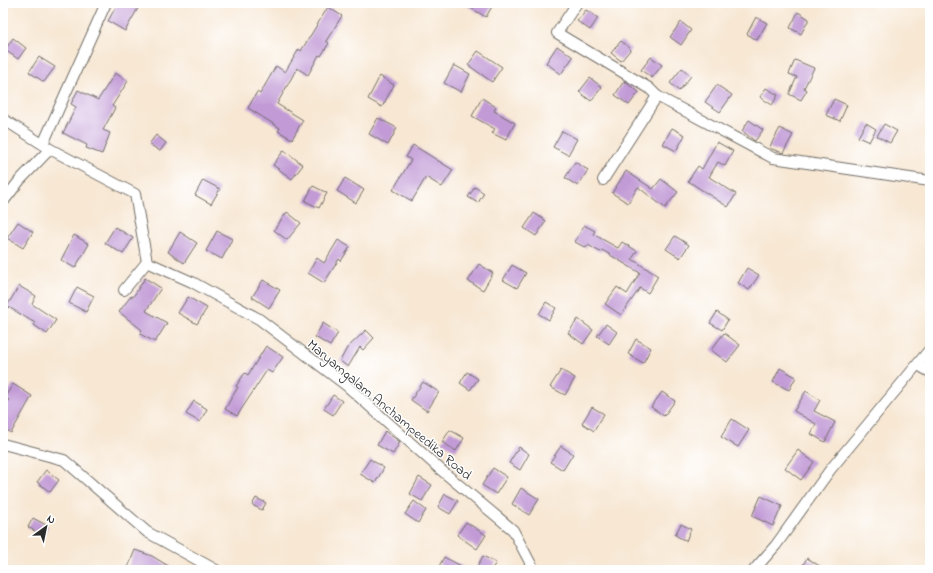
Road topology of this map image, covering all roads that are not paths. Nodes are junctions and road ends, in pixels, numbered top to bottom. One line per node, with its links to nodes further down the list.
1 (106, 3): 5 (street)
2 (577, 3): 3 (street)
3 (656, 96): 6 (street); 7 (street)
4 (3, 119): 5 (street)
5 (47, 146): 8 (street); 9 (street)
6 (603, 180)
7 (930, 181)
8 (3, 202)
9 (147, 262): 10 (street); 16 (street, Maryamgalam Anchampeedika Road)
10 (124, 290)
11 (930, 349): 12 (street)
12 (918, 365): 13 (street); 17 (street)
13 (930, 372)
14 (3, 444): 15 (street)
15 (216, 570)
16 (534, 570)
17 (754, 570)

